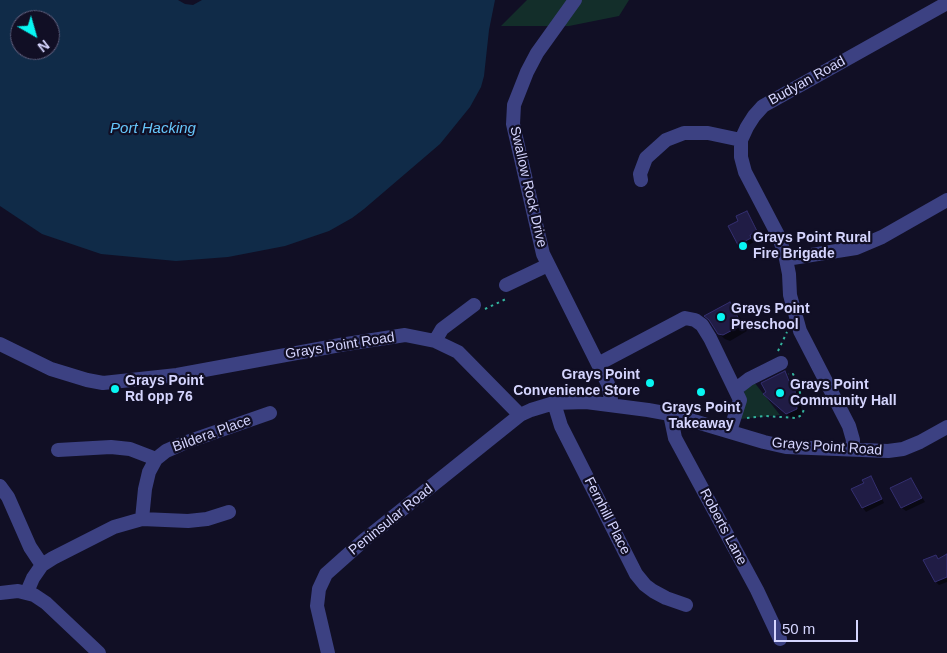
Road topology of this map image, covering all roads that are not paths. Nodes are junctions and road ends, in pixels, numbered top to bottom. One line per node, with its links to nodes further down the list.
1 (575, 0): 7 (street, Swallow Rock Drive)
2 (947, 3): 3 (street, Budyan Road)
3 (742, 140): 4 (street); 6 (street)
4 (641, 180)
5 (947, 200): 6 (street)
6 (786, 259): 22 (street)
7 (548, 265): 8 (street); 13 (street, Swallow Rock Drive)
8 (506, 285)
9 (474, 305): 10 (street)
10 (435, 341): 11 (street, Grays Point Road); 19 (street, Grays Point Road)
11 (0, 344)
12 (781, 363): 14 (street)
13 (598, 364): 14 (street); 16 (street, Swallow Rock Drive)
14 (736, 389): 20 (street)
15 (554, 403): 16 (street, Grays Point Road); 19 (street, Grays Point Road); 31 (street, Fernhill Place)
16 (612, 405): 18 (street, Grays Point Road)
17 (270, 413): 24 (street, Bildera Place)
18 (670, 414): 20 (street, Grays Point Road); 32 (street, Roberts Lane)
19 (520, 415): 34 (street, Peninsular Road)
20 (731, 427): 22 (street, Grays Point Road)
21 (947, 427): 22 (street, Grays Point Road)
22 (852, 449)
23 (58, 450): 24 (street, Bildera Place)
24 (156, 459): 27 (street, Bildera Place)
25 (0, 486): 28 (street)
26 (229, 512): 27 (street)
27 (142, 519): 28 (street)
28 (42, 565): 29 (street)
29 (27, 592): 30 (street); 33 (street)
30 (0, 594)
31 (686, 605)
32 (780, 639)
33 (99, 653)
34 (328, 653)

